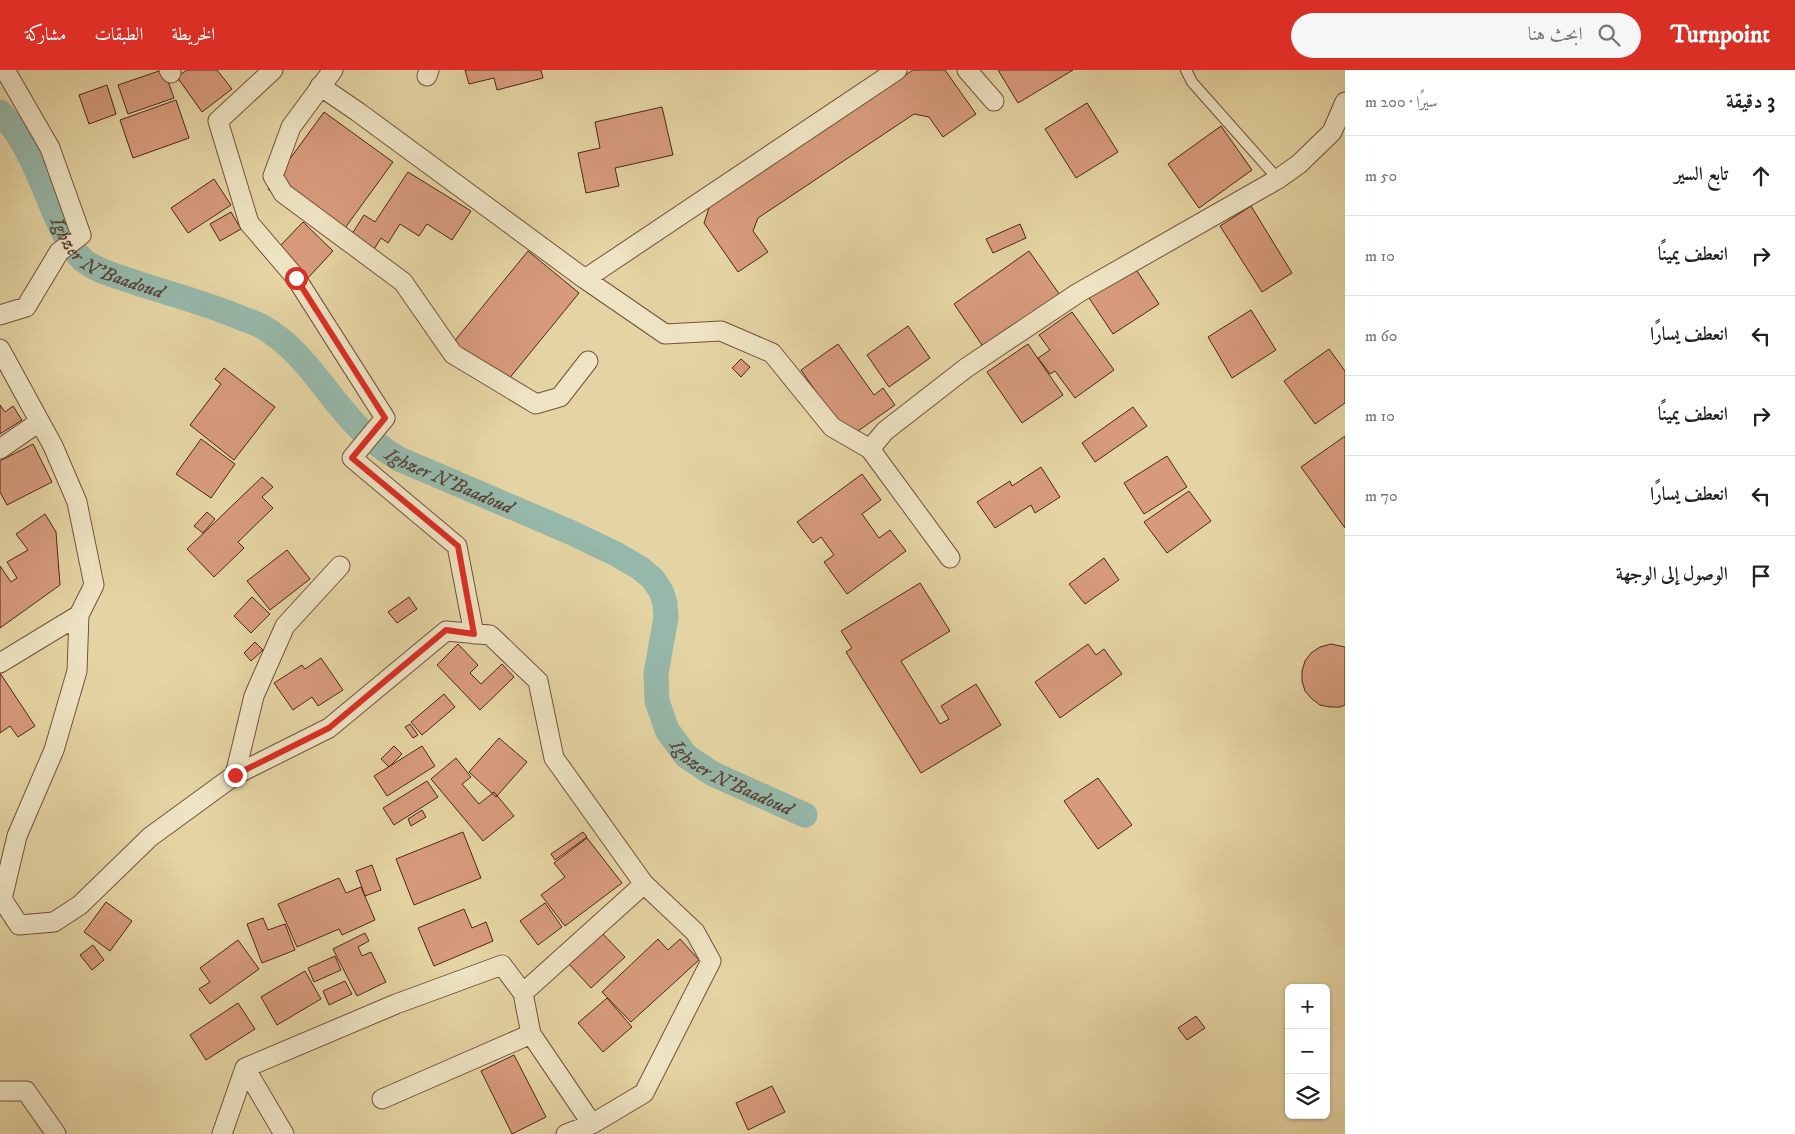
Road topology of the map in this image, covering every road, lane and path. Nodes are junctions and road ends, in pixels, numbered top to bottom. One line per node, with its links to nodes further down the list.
1 (5, 70): 13 (street)
2 (273, 70): 22 (street)
3 (333, 70): 7 (street)
4 (897, 70): 11 (street)
5 (967, 70): 8 (street)
6 (1186, 70): 10 (lane)
7 (320, 86): 11 (street); 15 (street)
8 (994, 101)
9 (1345, 102): 10 (street)
10 (1278, 179): 18 (street)
11 (585, 279): 18 (street)
12 (0, 310): 13 (street)
13 (0, 315)
14 (0, 349): 16 (street)
15 (588, 361)
16 (39, 422): 17 (street); 21 (street)
17 (0, 449)
18 (870, 449): 19 (street)
19 (950, 558)
20 (340, 566): 24 (street)
21 (79, 615): 23 (street); 24 (street)
22 (474, 634): 24 (street); 25 (street)
23 (0, 663)
24 (235, 775)
25 (644, 884): 26 (street); 31 (street)
26 (523, 993): 27 (street); 28 (street)
27 (531, 1034): 30 (street); 31 (street)
28 (245, 1068): 33 (street); 34 (street)
29 (0, 1091): 32 (street)
30 (382, 1099)
31 (592, 1124): 35 (street)
32 (56, 1134)
33 (222, 1134)
34 (284, 1134)
35 (566, 1134)

